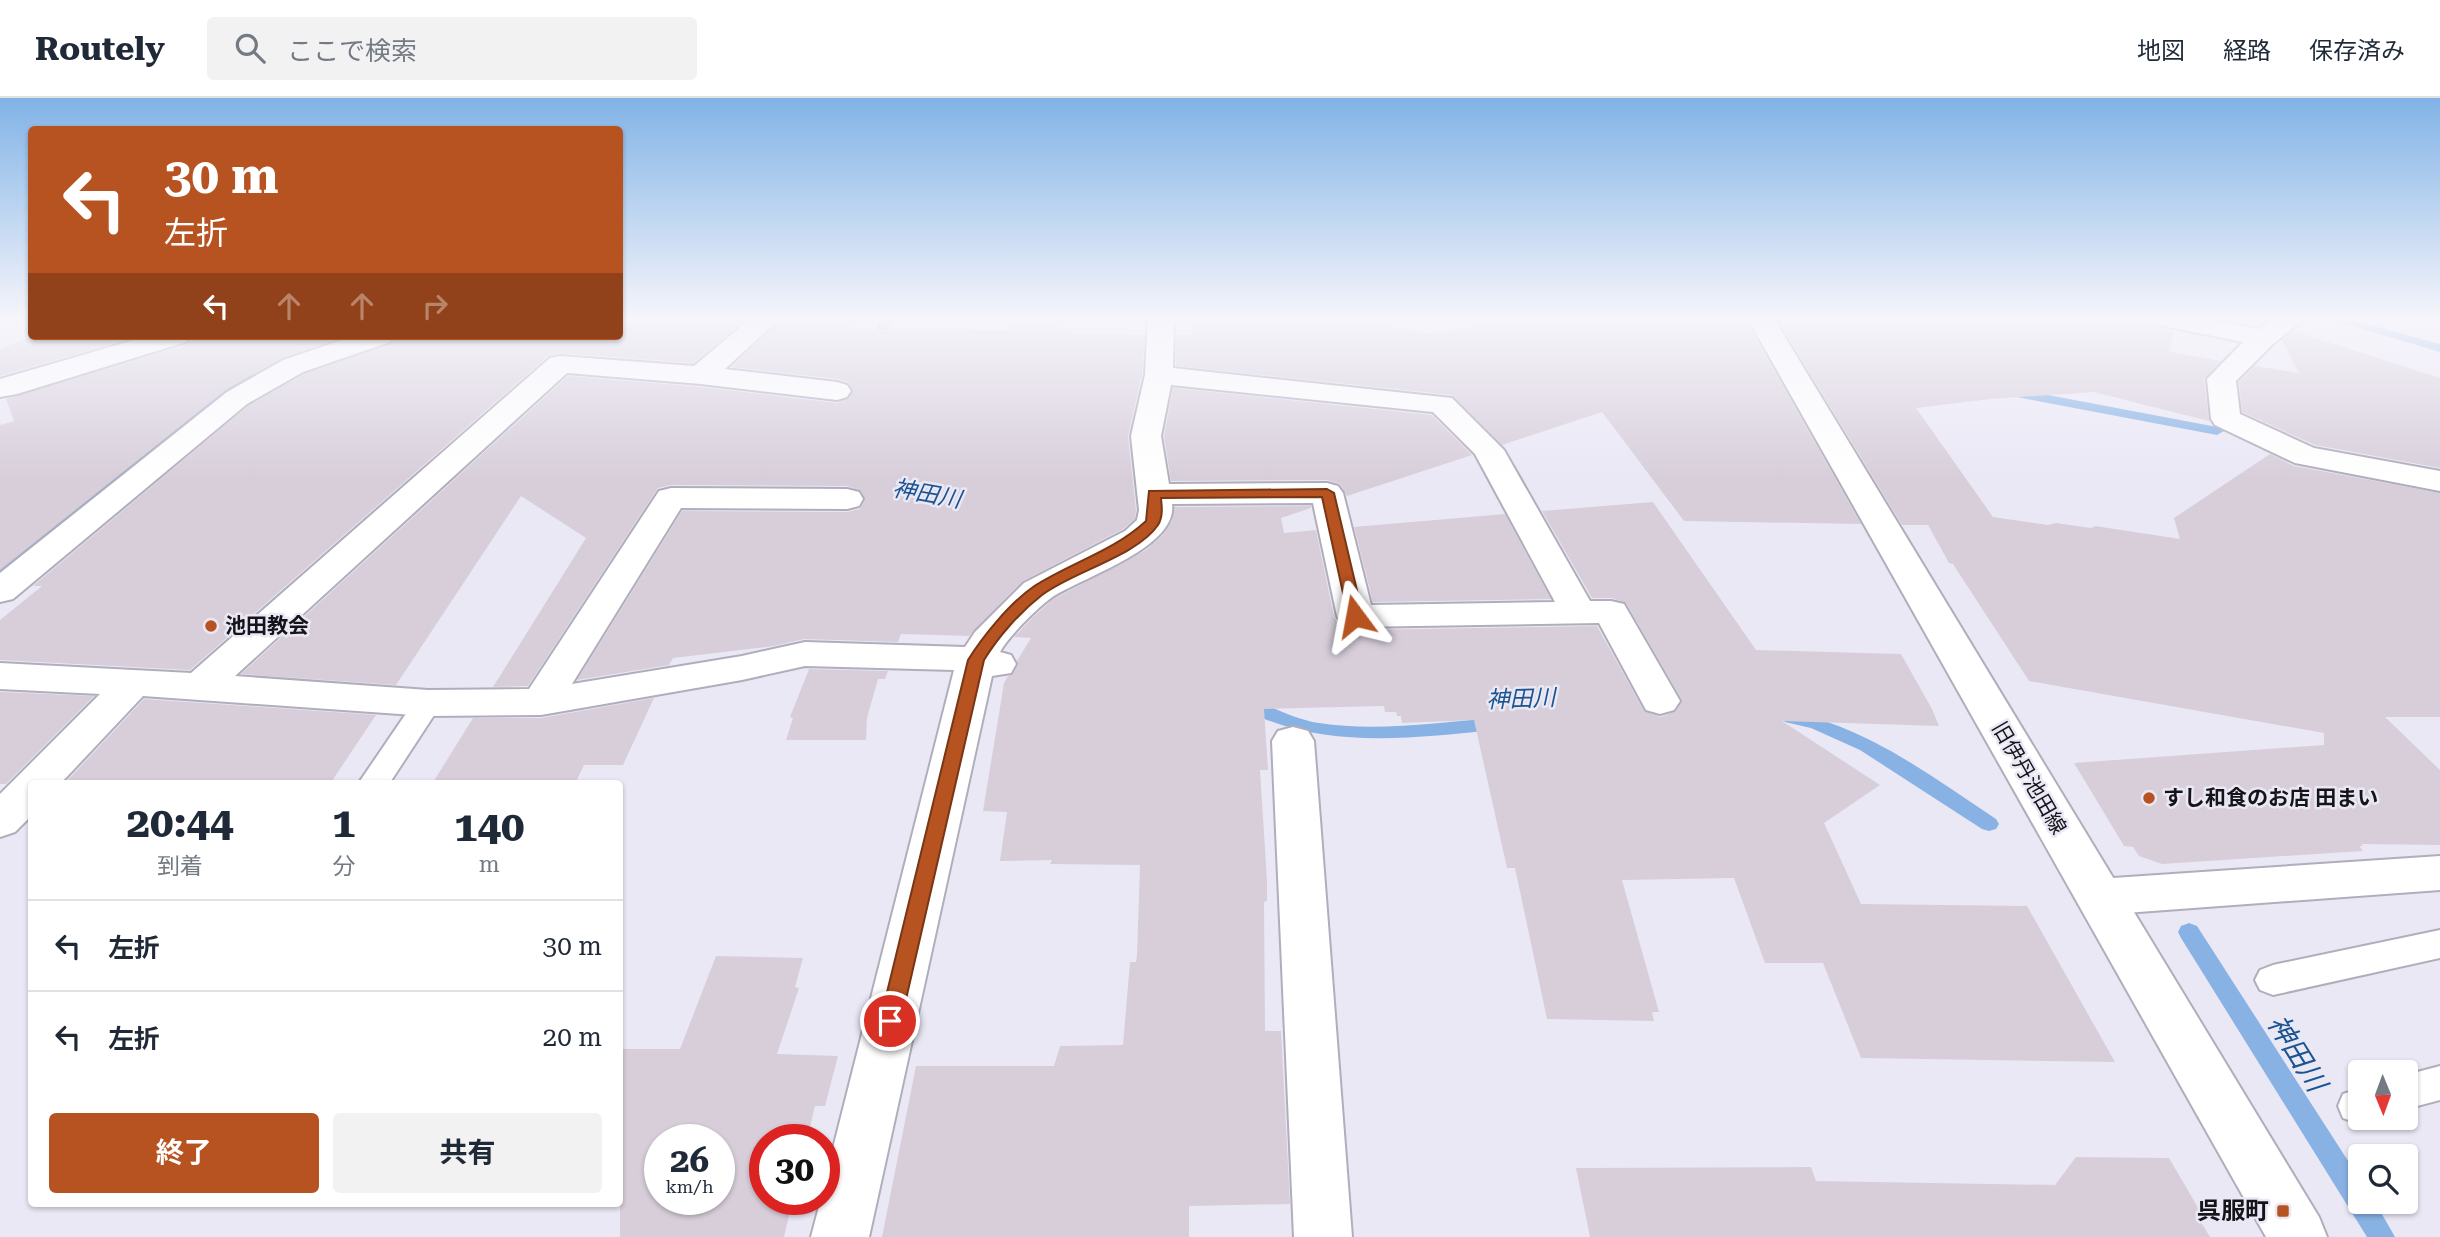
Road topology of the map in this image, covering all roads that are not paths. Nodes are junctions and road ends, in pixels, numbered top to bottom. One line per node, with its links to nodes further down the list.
1 (59, 372): 10 (street)
2 (282, 372): 15 (street)
3 (551, 372): 20 (street)
4 (665, 372): 8 (street)
5 (704, 372): 8 (street)
6 (1792, 372): 30 (street, 旧伊丹池田線)
7 (2228, 372): 12 (street)
8 (701, 375): 11 (street)
9 (1159, 375): 13 (street); 16 (street)
10 (0, 388)
11 (837, 391)
12 (2440, 481)
13 (1154, 494): 16 (street); 17 (street)
14 (847, 499): 22 (street)
15 (0, 591)
16 (1579, 613): 21 (street)
17 (987, 662): 22 (street); 35 (street)
18 (0, 676): 19 (street)
19 (133, 683): 20 (street); 25 (street)
20 (200, 686): 23 (street)
21 (1660, 701)
22 (541, 702): 23 (street)
23 (428, 703): 26 (lane)
24 (1293, 741): 36 (street)
25 (39, 780)
26 (376, 780)
27 (28, 792): 28 (street)
28 (0, 821)
29 (2440, 873): 30 (street)
30 (2098, 897): 37 (street, 旧伊丹池田線)
31 (2440, 944): 32 (lane)
32 (2273, 981)
33 (2440, 1083): 34 (lane)
34 (2418, 1089)
35 (840, 1237)
36 (1323, 1237)
37 (2298, 1237)

